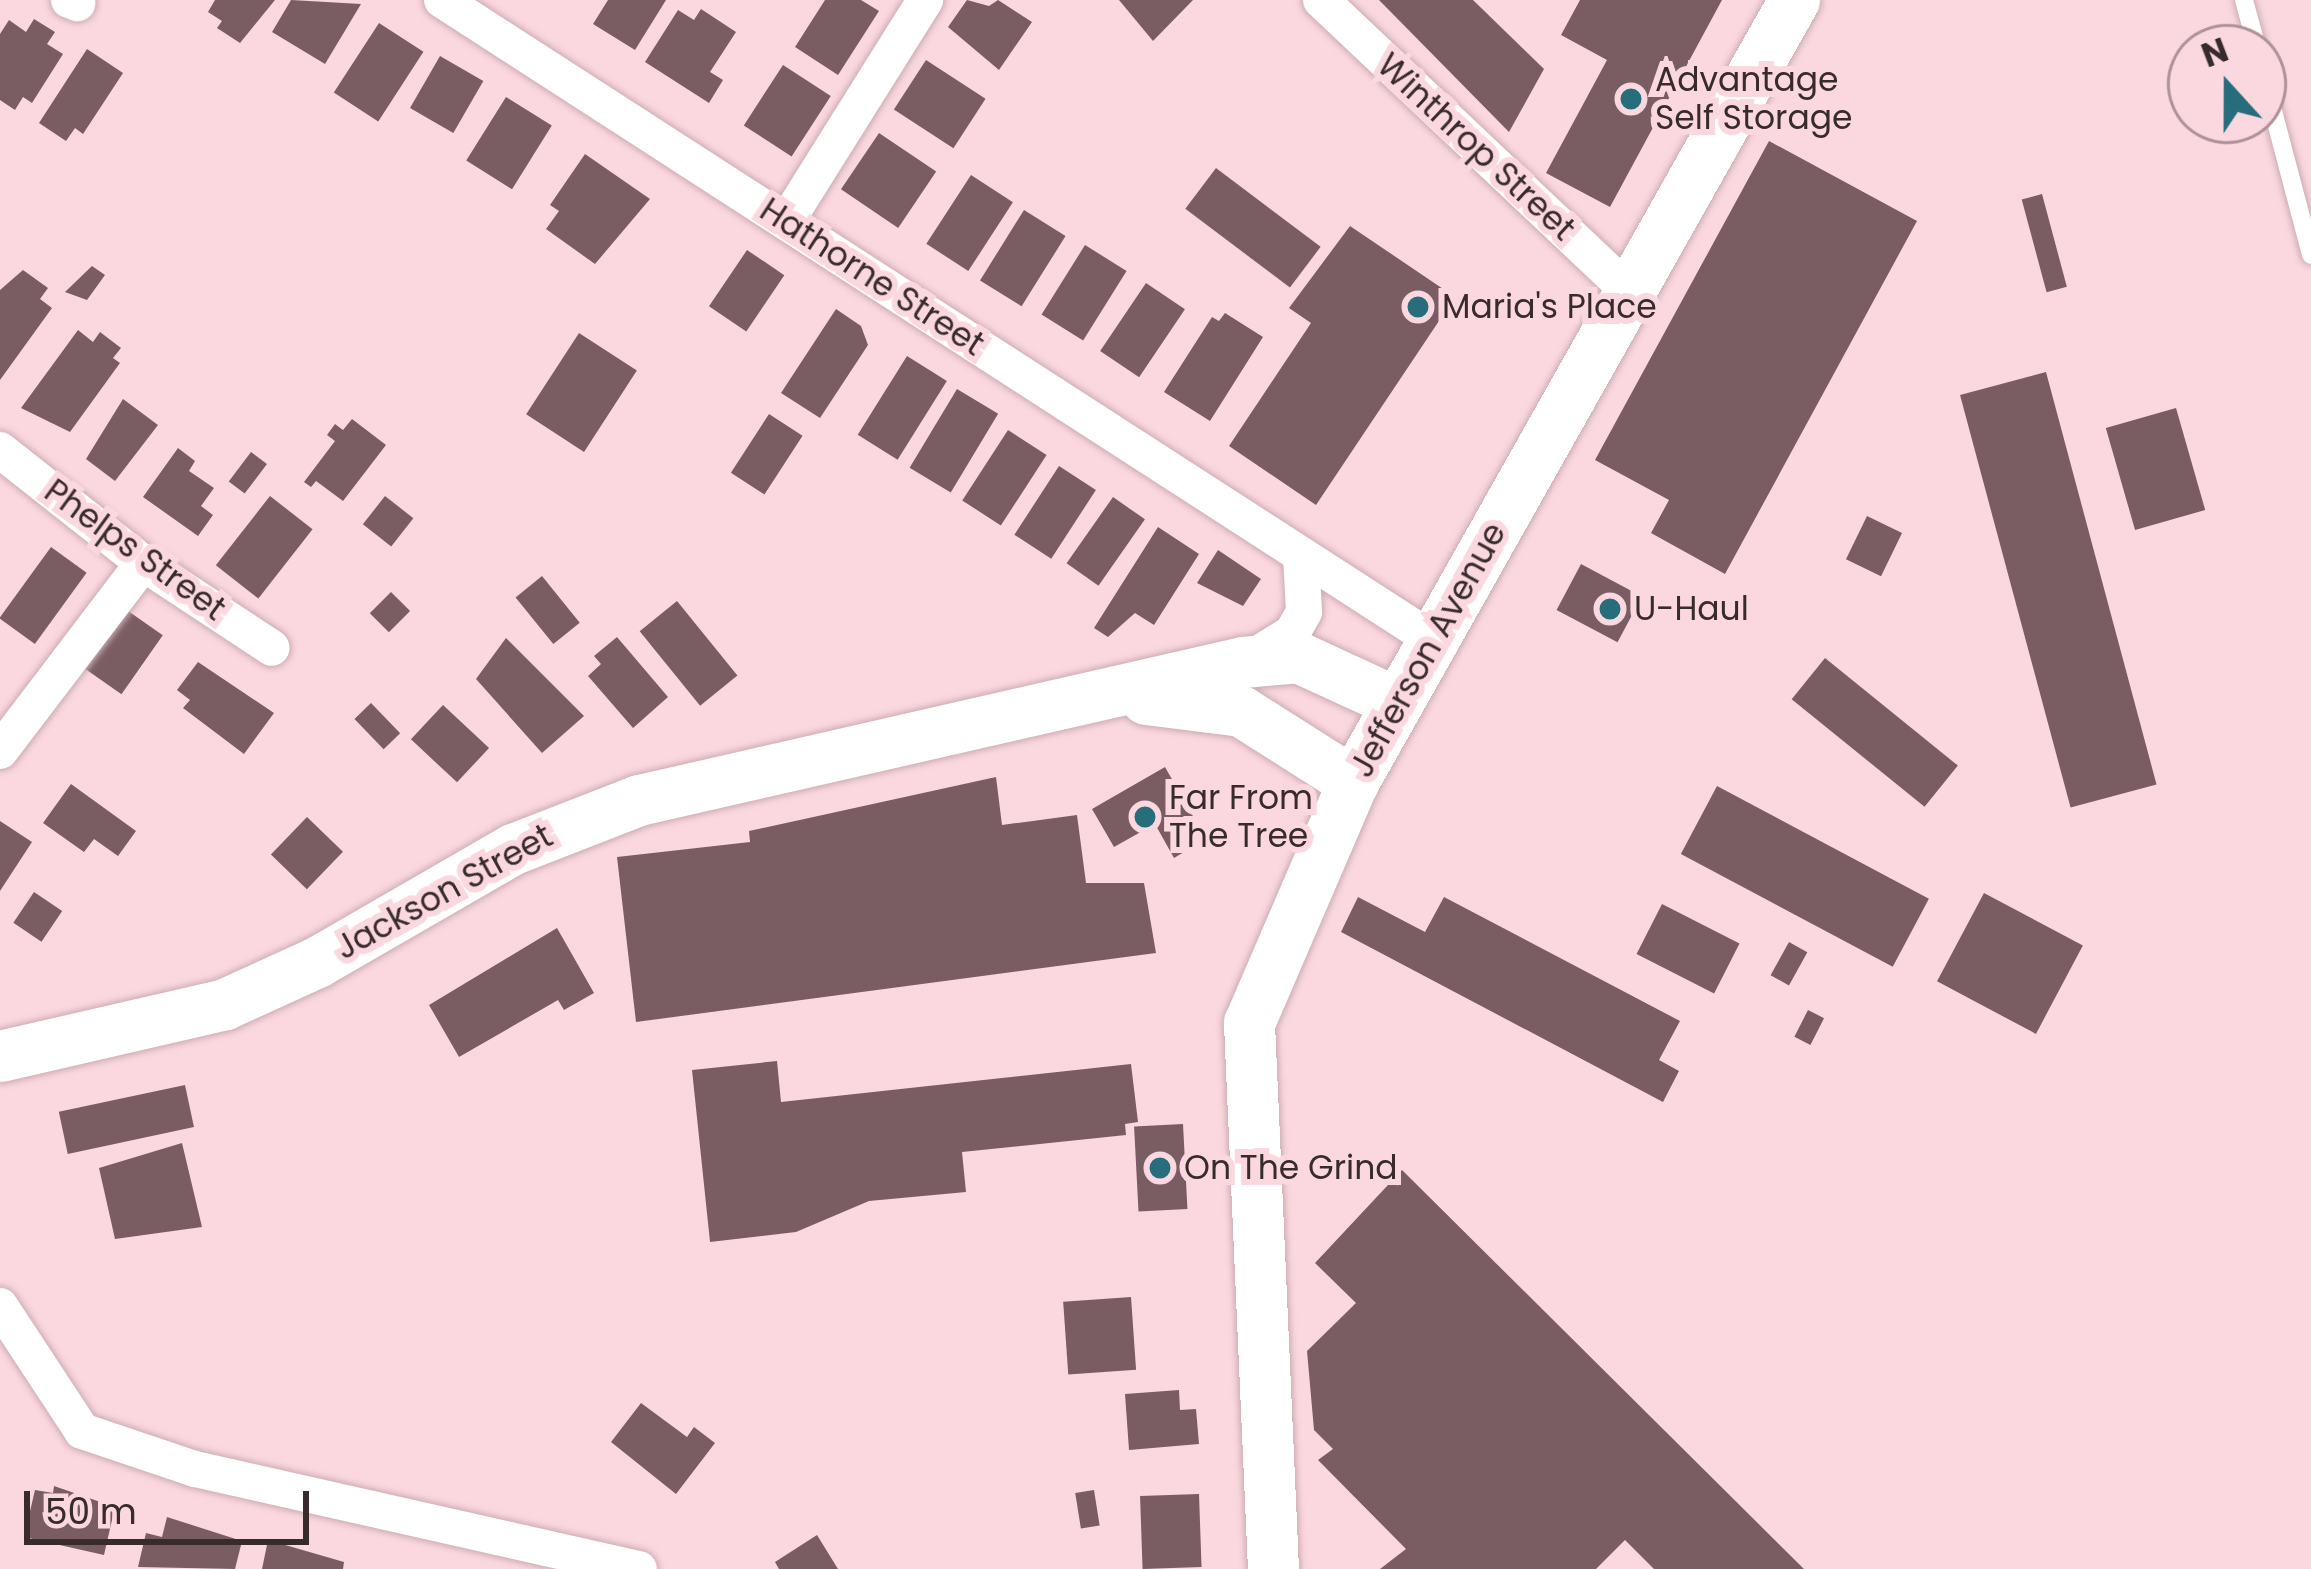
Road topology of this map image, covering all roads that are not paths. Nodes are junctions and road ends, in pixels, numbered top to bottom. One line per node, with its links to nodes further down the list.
1 (442, 0): 6 (street, Hathorne Street)
2 (925, 0): 6 (street)
3 (1321, 0): 8 (street, Winthrop Street)
4 (1794, 0): 8 (main road, Jefferson Avenue)
5 (2282, 144): 7 (lane)
6 (786, 222): 10 (street, Hathorne Street)
7 (2311, 254)
8 (1631, 294): 12 (main road, Jefferson Avenue)
9 (0, 450): 11 (street, Phelps Street)
10 (1301, 555): 12 (street, Hathorne Street); 14 (street)
11 (143, 562): 13 (street, Phelps Street); 17 (street)
12 (1432, 640): 16 (main road, Jefferson Avenue)
13 (272, 648)
14 (1243, 662): 15 (main road, Jackson Street); 16 (main road, Jackson Street)
15 (1104, 697): 18 (main road, Jackson Street); 19 (main road, Jackson Street)
16 (1396, 702): 18 (main road, Jefferson Avenue)
17 (0, 751)
18 (1353, 782): 22 (main road, Jefferson Avenue)
19 (0, 1057)
20 (0, 1306): 21 (street)
21 (639, 1569)
22 (1273, 1569)

